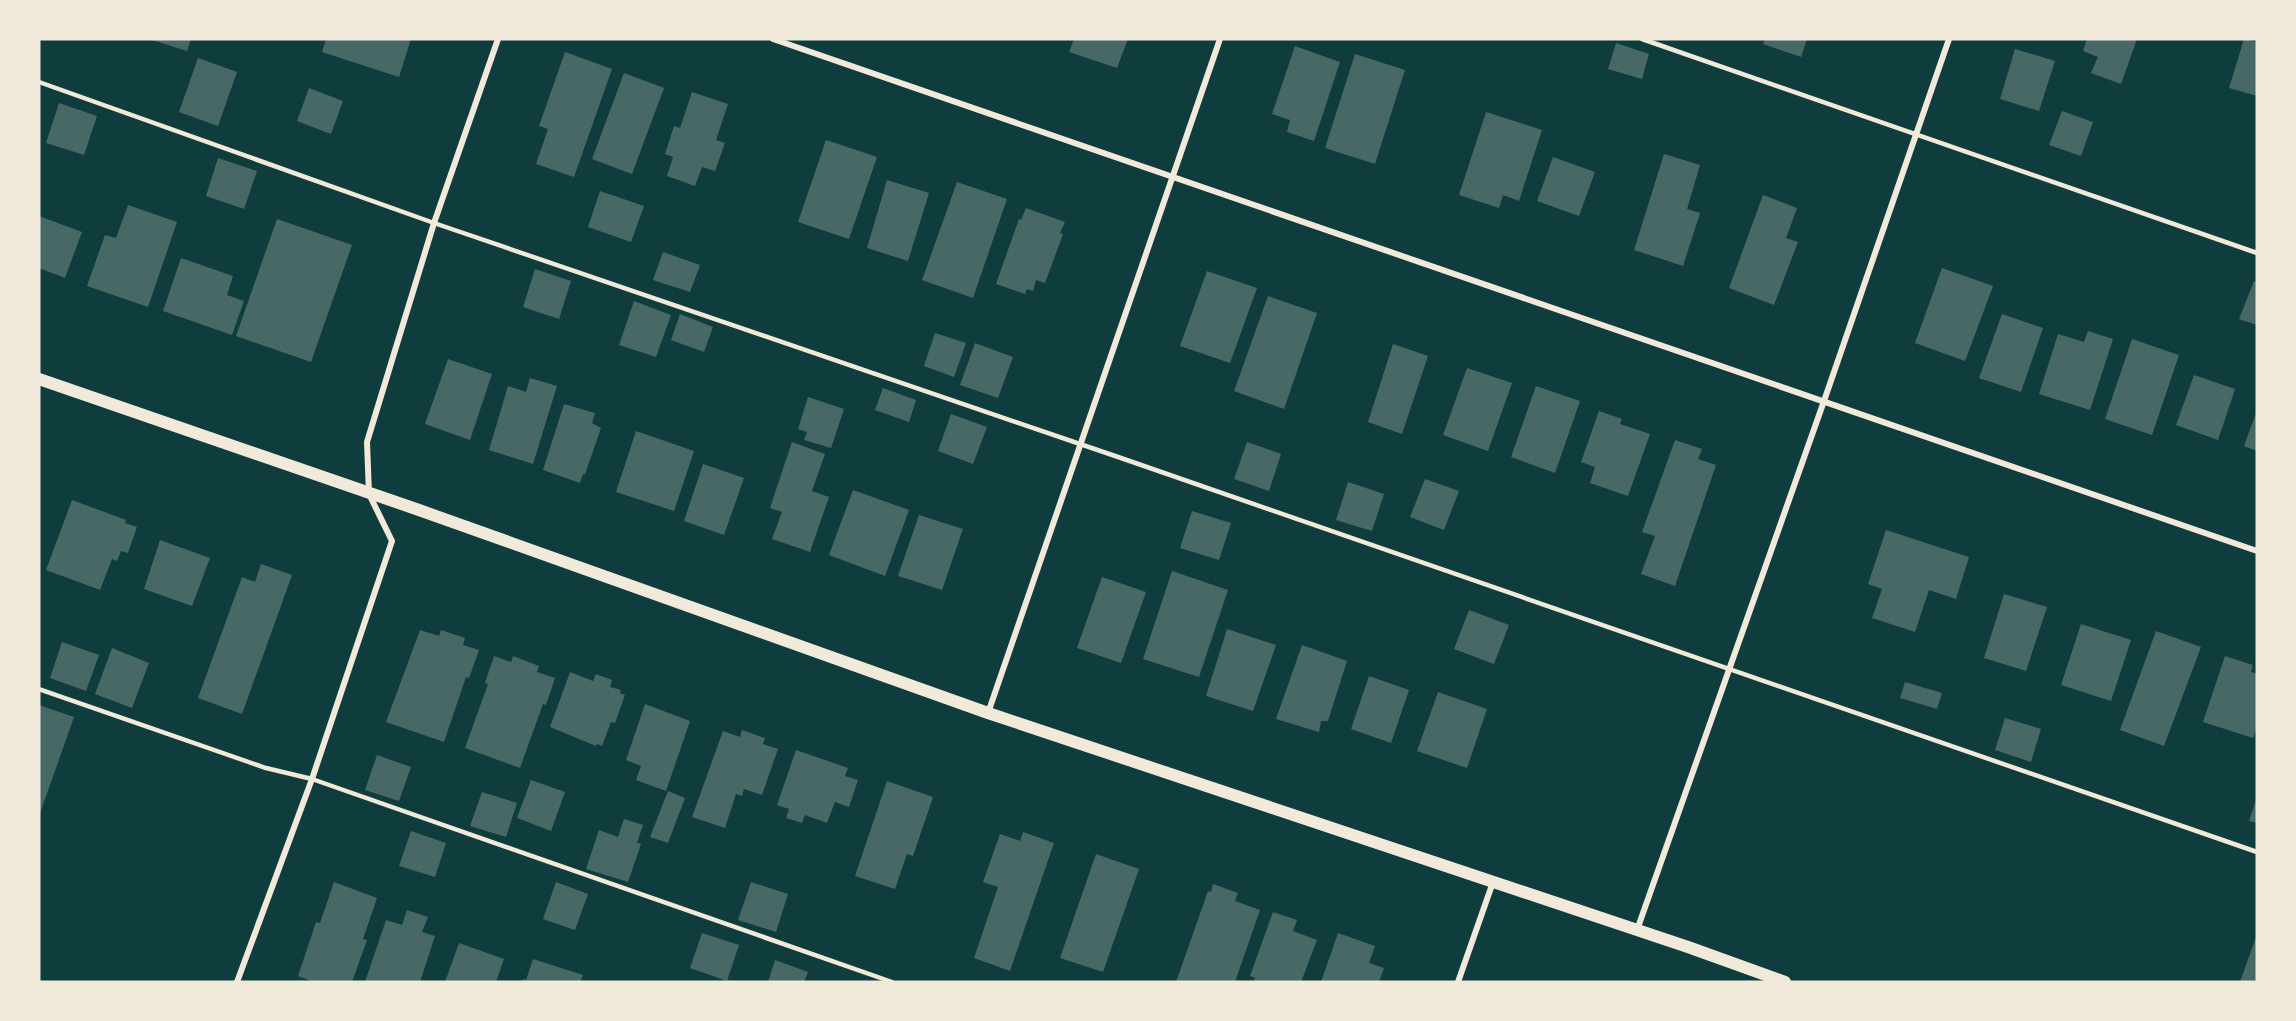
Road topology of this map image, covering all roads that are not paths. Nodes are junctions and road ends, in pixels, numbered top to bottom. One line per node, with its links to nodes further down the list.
1 (498, 39): 9 (street)
2 (773, 39): 8 (street)
3 (1220, 39): 8 (street)
4 (1642, 39): 7 (lane)
5 (1949, 39): 7 (street)
6 (39, 82): 9 (lane)
7 (1917, 133): 10 (lane); 12 (street)
8 (1172, 178): 12 (street); 13 (street)
9 (434, 223): 13 (lane); 14 (street)
10 (2257, 253)
11 (39, 379): 14 (main road)
12 (1824, 401): 15 (street); 16 (street)
13 (1080, 444): 16 (lane); 18 (street)
14 (369, 494): 18 (main road); 19 (street)
15 (2257, 551)
16 (1730, 669): 20 (lane); 22 (street)
17 (39, 689): 19 (lane)
18 (988, 713): 21 (main road)
19 (312, 779): 23 (street); 24 (lane)
20 (2257, 852)
21 (1493, 882): 22 (main road); 25 (street)
22 (1637, 931): 26 (main road)
23 (237, 982)
24 (892, 982)
25 (1458, 982)
26 (1785, 982)

